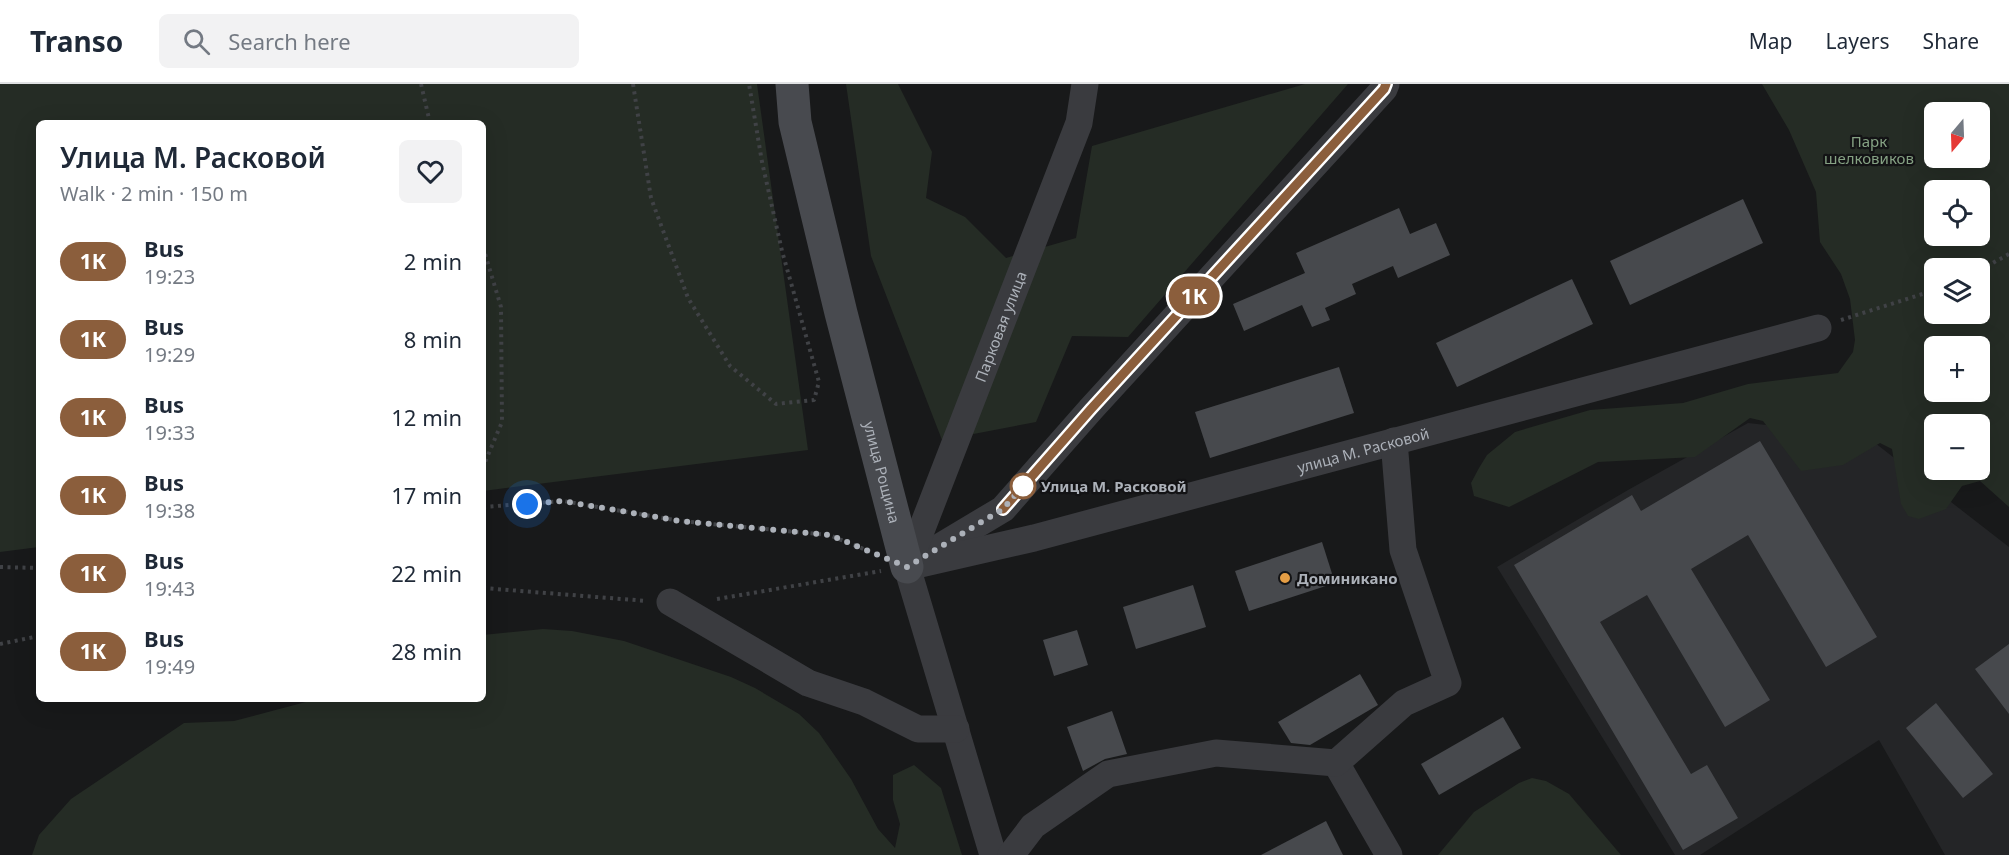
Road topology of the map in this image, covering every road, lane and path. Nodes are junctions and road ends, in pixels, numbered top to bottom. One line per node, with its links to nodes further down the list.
1 (421, 84): 7 (path)
2 (633, 84): 3 (path)
3 (749, 84)
4 (792, 84): 19 (street, улица Рощина)
5 (1085, 84): 19 (street, Парковая улица)
6 (1386, 84): 16 (street)
7 (429, 120)
8 (2009, 254): 10 (path)
9 (486, 257): 14 (path)
10 (1990, 264)
11 (1924, 294): 12 (path)
12 (1818, 328): 13 (street, улица М. Расковой)
13 (1394, 441): 17 (street, улица М. Расковой); 25 (street)
14 (486, 460)
15 (486, 507): 19 (path)
16 (1003, 509): 17 (street); 19 (street)
17 (1034, 538): 19 (street, улица М. Расковой)
18 (0, 567): 20 (path)
19 (907, 567): 24 (street, улица Рощина)
20 (36, 568)
21 (670, 602): 24 (street)
22 (36, 637): 23 (path)
23 (0, 644)
24 (956, 729): 26 (street, улица Рощина)
25 (1336, 763): 27 (street); 28 (street)
26 (993, 855)
27 (1011, 855)
28 (1389, 855)

